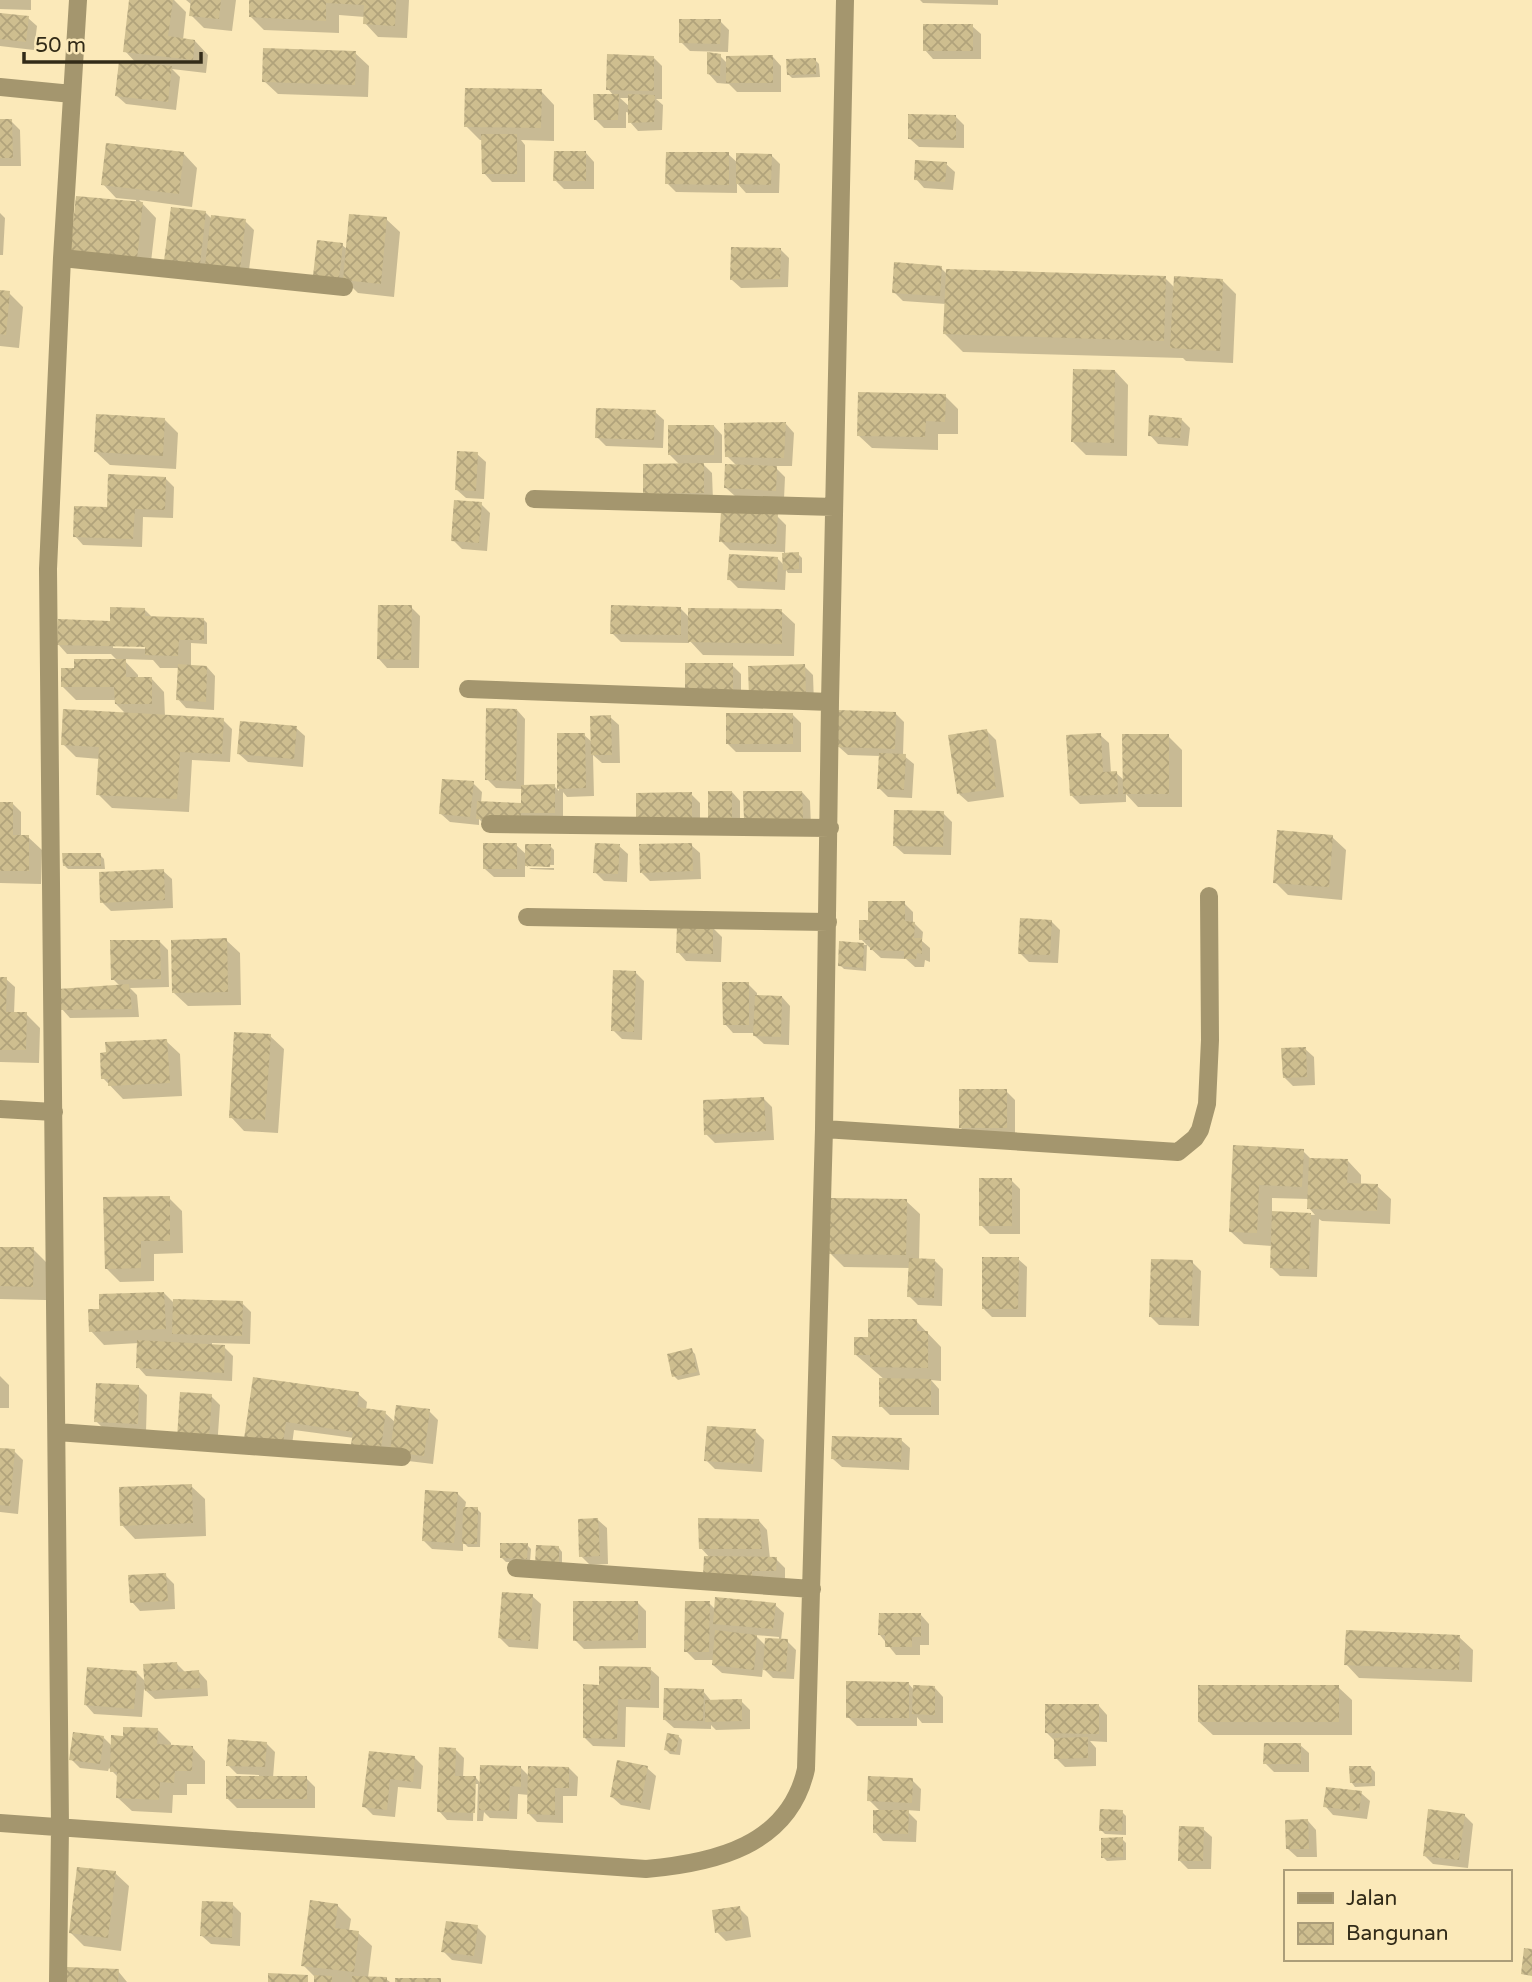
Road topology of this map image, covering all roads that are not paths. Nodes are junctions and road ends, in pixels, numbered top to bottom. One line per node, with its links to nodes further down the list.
1 (78, 0): 4 (street)
2 (845, 0): 8 (street)
3 (0, 87): 4 (street)
4 (72, 94): 5 (street)
5 (62, 258): 6 (street); 17 (street)
6 (344, 287)
7 (534, 499): 8 (street)
8 (834, 507): 10 (street)
9 (468, 689): 10 (street)
10 (830, 702): 12 (street)
11 (490, 824): 12 (street)
12 (830, 828): 15 (street)
13 (1209, 896): 18 (street)
14 (527, 916): 15 (street)
15 (828, 922): 18 (street)
16 (0, 1109): 17 (street)
17 (54, 1112): 19 (street)
18 (824, 1129): 22 (street)
19 (57, 1433): 20 (street); 24 (street)
20 (402, 1457)
21 (516, 1568): 22 (street)
22 (813, 1589): 24 (street)
23 (0, 1823): 24 (street)
24 (60, 1827): 25 (street)
25 (58, 1982)

